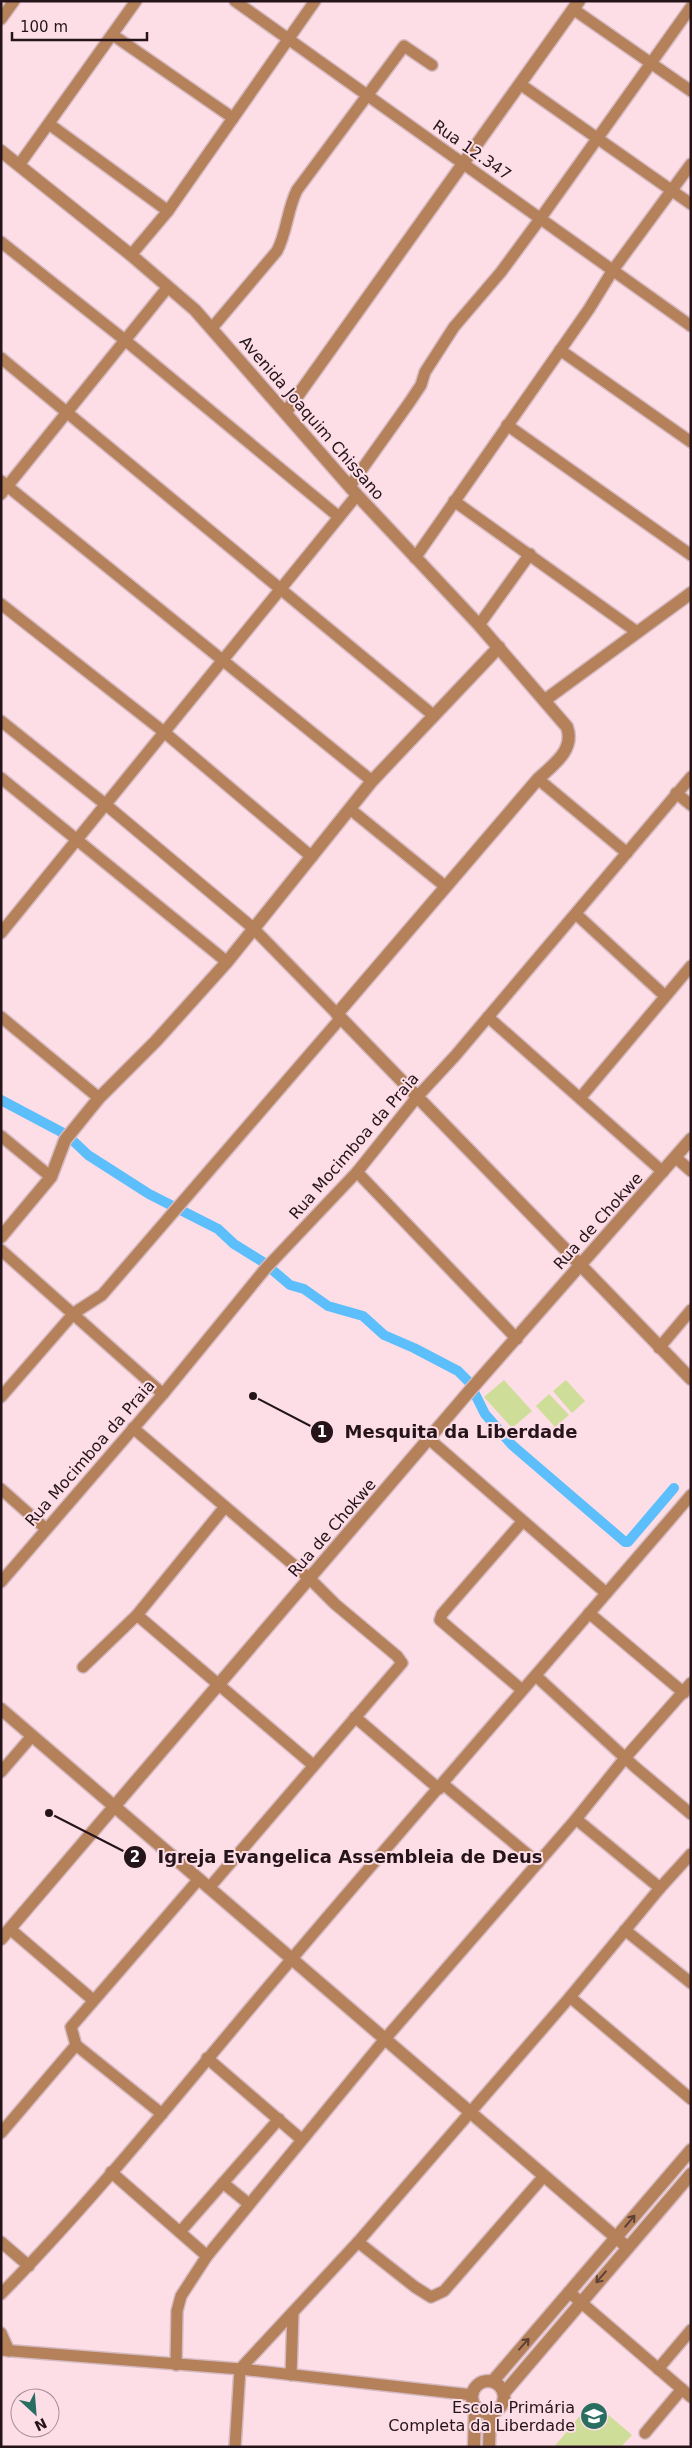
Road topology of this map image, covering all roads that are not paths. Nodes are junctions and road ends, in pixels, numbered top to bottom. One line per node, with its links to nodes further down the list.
1 (14, 1): 7 (street)
2 (136, 1): 8 (street)
3 (235, 1): 9 (street, Rua 12.347)
4 (315, 1): 9 (street)
5 (576, 5): 10 (street); 12 (street)
6 (691, 7): 10 (street)
7 (1, 19)
8 (113, 35): 15 (street); 16 (street)
9 (288, 40): 14 (street, Rua 12.347); 15 (street)
10 (651, 64): 13 (street); 17 (street)
11 (432, 65): 14 (street)
12 (520, 84): 17 (street); 19 (street)
13 (691, 91)
14 (368, 98): 19 (street, Rua 12.347); 31 (street)
15 (233, 118): 24 (street)
16 (49, 124): 21 (street); 24 (street)
17 (596, 140): 22 (street); 25 (street)
18 (1, 151): 21 (street, Avenida Joaquim Chissano)
19 (462, 162): 25 (street, Rua 12.347); 36 (street)
20 (691, 164): 22 (street)
21 (19, 165): 27 (street, Avenida Joaquim Chissano)
22 (671, 190): 23 (street); 28 (street)
23 (691, 204)
24 (168, 211): 27 (street)
25 (540, 219): 28 (street, Rua 12.347); 40 (street)
26 (1, 242): 32 (street)
27 (131, 255): 29 (street, Avenida Joaquim Chissano)
28 (613, 270): 30 (street, Rua 12.347); 33 (street)
29 (168, 287): 31 (street, Avenida Joaquim Chissano); 32 (street)
30 (691, 326)
31 (212, 328): 36 (street, Avenida Joaquim Chissano)
32 (126, 340): 35 (street); 42 (street)
33 (560, 350): 37 (street); 38 (street)
34 (1, 358): 35 (street)
35 (66, 412): 39 (street); 46 (street)
36 (286, 412): 40 (street, Avenida Joaquim Chissano)
37 (507, 425): 41 (street); 44 (street)
38 (691, 442)
39 (3, 487): 52 (street)
40 (354, 491): 42 (street); 45 (street, Avenida Joaquim Chissano)
41 (454, 501): 43 (street); 45 (street)
42 (339, 517): 46 (street)
43 (530, 554): 49 (street); 50 (street)
44 (691, 555)
45 (415, 558): 49 (street, Avenida Joaquim Chissano)
46 (282, 590): 52 (street); 54 (street)
47 (691, 593): 50 (street)
48 (1, 604): 56 (street)
49 (479, 625): 51 (street, Avenida Joaquim Chissano)
50 (637, 632): 53 (street)
51 (498, 647): 53 (street, Avenida Joaquim Chissano); 54 (street)
52 (222, 660): 56 (street); 60 (street)
53 (545, 700): 59 (street, Avenida Joaquim Chissano)
54 (433, 716): 60 (street)
55 (1, 721): 62 (street)
56 (164, 732): 62 (street); 67 (street)
57 (691, 777): 61 (street, Rua Mocimboa da Praia)
58 (1, 778): 65 (street)
59 (538, 779): 66 (street); 68 (street)
60 (372, 781): 64 (street)
61 (676, 793): 63 (street); 66 (street, Rua Mocimboa da Praia)
62 (105, 804): 65 (street); 70 (street)
63 (691, 806)
64 (350, 809): 67 (street); 68 (street)
65 (77, 840): 71 (street); 72 (street)
66 (628, 852): 69 (street, Rua Mocimboa da Praia)
67 (312, 857): 70 (street)
68 (446, 887): 76 (street)
69 (576, 914): 74 (street); 77 (street, Rua Mocimboa da Praia)
70 (253, 928): 72 (street); 76 (street)
71 (1, 933)
72 (227, 962): 79 (street)
73 (691, 966): 74 (street)
74 (665, 996): 80 (street)
75 (1, 1017): 79 (street)
76 (338, 1017): 78 (street); 92 (street)
77 (488, 1017): 78 (street, Rua Mocimboa da Praia); 80 (street)
78 (417, 1097): 85 (street, Rua Mocimboa da Praia); 90 (street)
79 (99, 1098): 87 (street)
80 (581, 1098): 86 (street)
81 (1, 1136): 87 (street)
82 (691, 1139): 83 (street, Rua de Chokwe)
83 (675, 1158): 84 (street); 86 (street, Rua de Chokwe)
84 (691, 1170)
85 (358, 1172): 93 (street); 96 (street, Rua Mocimboa da Praia)
86 (663, 1172): 90 (street, Rua de Chokwe)
87 (51, 1177): 88 (street)
88 (1, 1237)
89 (1, 1250): 92 (street)
90 (580, 1264): 93 (street, Rua de Chokwe); 94 (street)
91 (691, 1310): 94 (street)
92 (74, 1313): 96 (street); 97 (street)
93 (517, 1339): 99 (street, Rua de Chokwe)
94 (659, 1348): 95 (street)
95 (691, 1379)
96 (163, 1394): 98 (street, Rua Mocimboa da Praia)
97 (1, 1397)
98 (133, 1428): 102 (street); 104 (street, Rua Mocimboa da Praia)
99 (429, 1439): 103 (street); 105 (street, Rua de Chokwe)
100 (1, 1489): 104 (street)
101 (691, 1495): 107 (street)
102 (224, 1508): 105 (street); 109 (street)
103 (522, 1522): 107 (street); 114 (street)
104 (45, 1528): 106 (street, Rua Mocimboa da Praia)
105 (310, 1579): 112 (street, Rua de Chokwe); 116 (street)
106 (1, 1582)
107 (606, 1593): 108 (street)
108 (589, 1613): 111 (street); 113 (street)
109 (137, 1615): 110 (street); 112 (street)
110 (83, 1667)
111 (536, 1676): 114 (street); 118 (street)
112 (219, 1685): 119 (street); 122 (street, Rua de Chokwe)
113 (687, 1688): 118 (street)
114 (522, 1690): 121 (street)
115 (1, 1709): 117 (street)
116 (355, 1717): 119 (street); 121 (street)
117 (32, 1736): 120 (street); 122 (street)
118 (625, 1758): 123 (street); 124 (street)
119 (313, 1765): 128 (street)
120 (1, 1772)
121 (441, 1787): 126 (street); 133 (street)
122 (113, 1807): 127 (street); 130 (street, Rua de Chokwe)
123 (689, 1808)
124 (576, 1819): 126 (street); 129 (street)
125 (691, 1854): 129 (street)
126 (538, 1863): 137 (street)
127 (199, 1878): 128 (street); 136 (street)
128 (209, 1888): 133 (street)
129 (660, 1888): 131 (street)
130 (10, 1929): 132 (street, Rua de Chokwe); 136 (street)
131 (625, 1930): 134 (street); 135 (street)
132 (1, 1939)
133 (291, 1959): 137 (street); 139 (street)
134 (691, 1983)
135 (570, 1997): 140 (street); 141 (street)
136 (93, 2000): 138 (street)
137 (385, 2040): 141 (street); 145 (street)
138 (76, 2045): 142 (street); 144 (street)
139 (207, 2058): 142 (street); 143 (street)
140 (691, 2099)
141 (470, 2112): 149 (street); 155 (street)
142 (162, 2114): 147 (street)
143 (279, 2119): 145 (street); 150 (street)
144 (1, 2133)
145 (301, 2139): 151 (street)
146 (691, 2150): 153 (street, one-way to 146)
147 (111, 2172): 152 (street); 158 (street)
148 (691, 2174): 156 (street)
149 (544, 2176): 153 (street); 155 (street)
150 (223, 2183): 151 (street); 152 (street)
151 (249, 2204): 157 (street)
152 (180, 2232): 157 (street)
153 (616, 2238): 156 (street); 159 (street)
154 (1, 2242): 158 (street)
155 (358, 2242): 162 (street)
156 (627, 2247): 161 (street, one-way to 161)
157 (207, 2256): 166 (street)
158 (28, 2266): 160 (street)
159 (569, 2292): 161 (street); 170 (street, one-way to 159)
160 (1, 2294)
161 (580, 2301): 168 (street); 171 (street)
162 (293, 2312): 167 (street); 169 (street)
163 (691, 2330): 168 (street)
164 (1, 2333): 165 (street)
165 (5, 2350): 166 (street)
166 (176, 2365): 167 (street)
167 (240, 2369): 169 (street); 176 (street)
168 (658, 2369): 172 (street)
169 (291, 2375): 173 (street)
170 (493, 2381): 171 (street); 173 (street)
171 (504, 2393): 174 (street)
172 (686, 2393): 175 (street)
173 (474, 2401): 174 (street); 177 (street)
174 (490, 2413): 178 (street)
175 (645, 2433)
176 (235, 2447)
177 (474, 2447)
178 (489, 2447)

